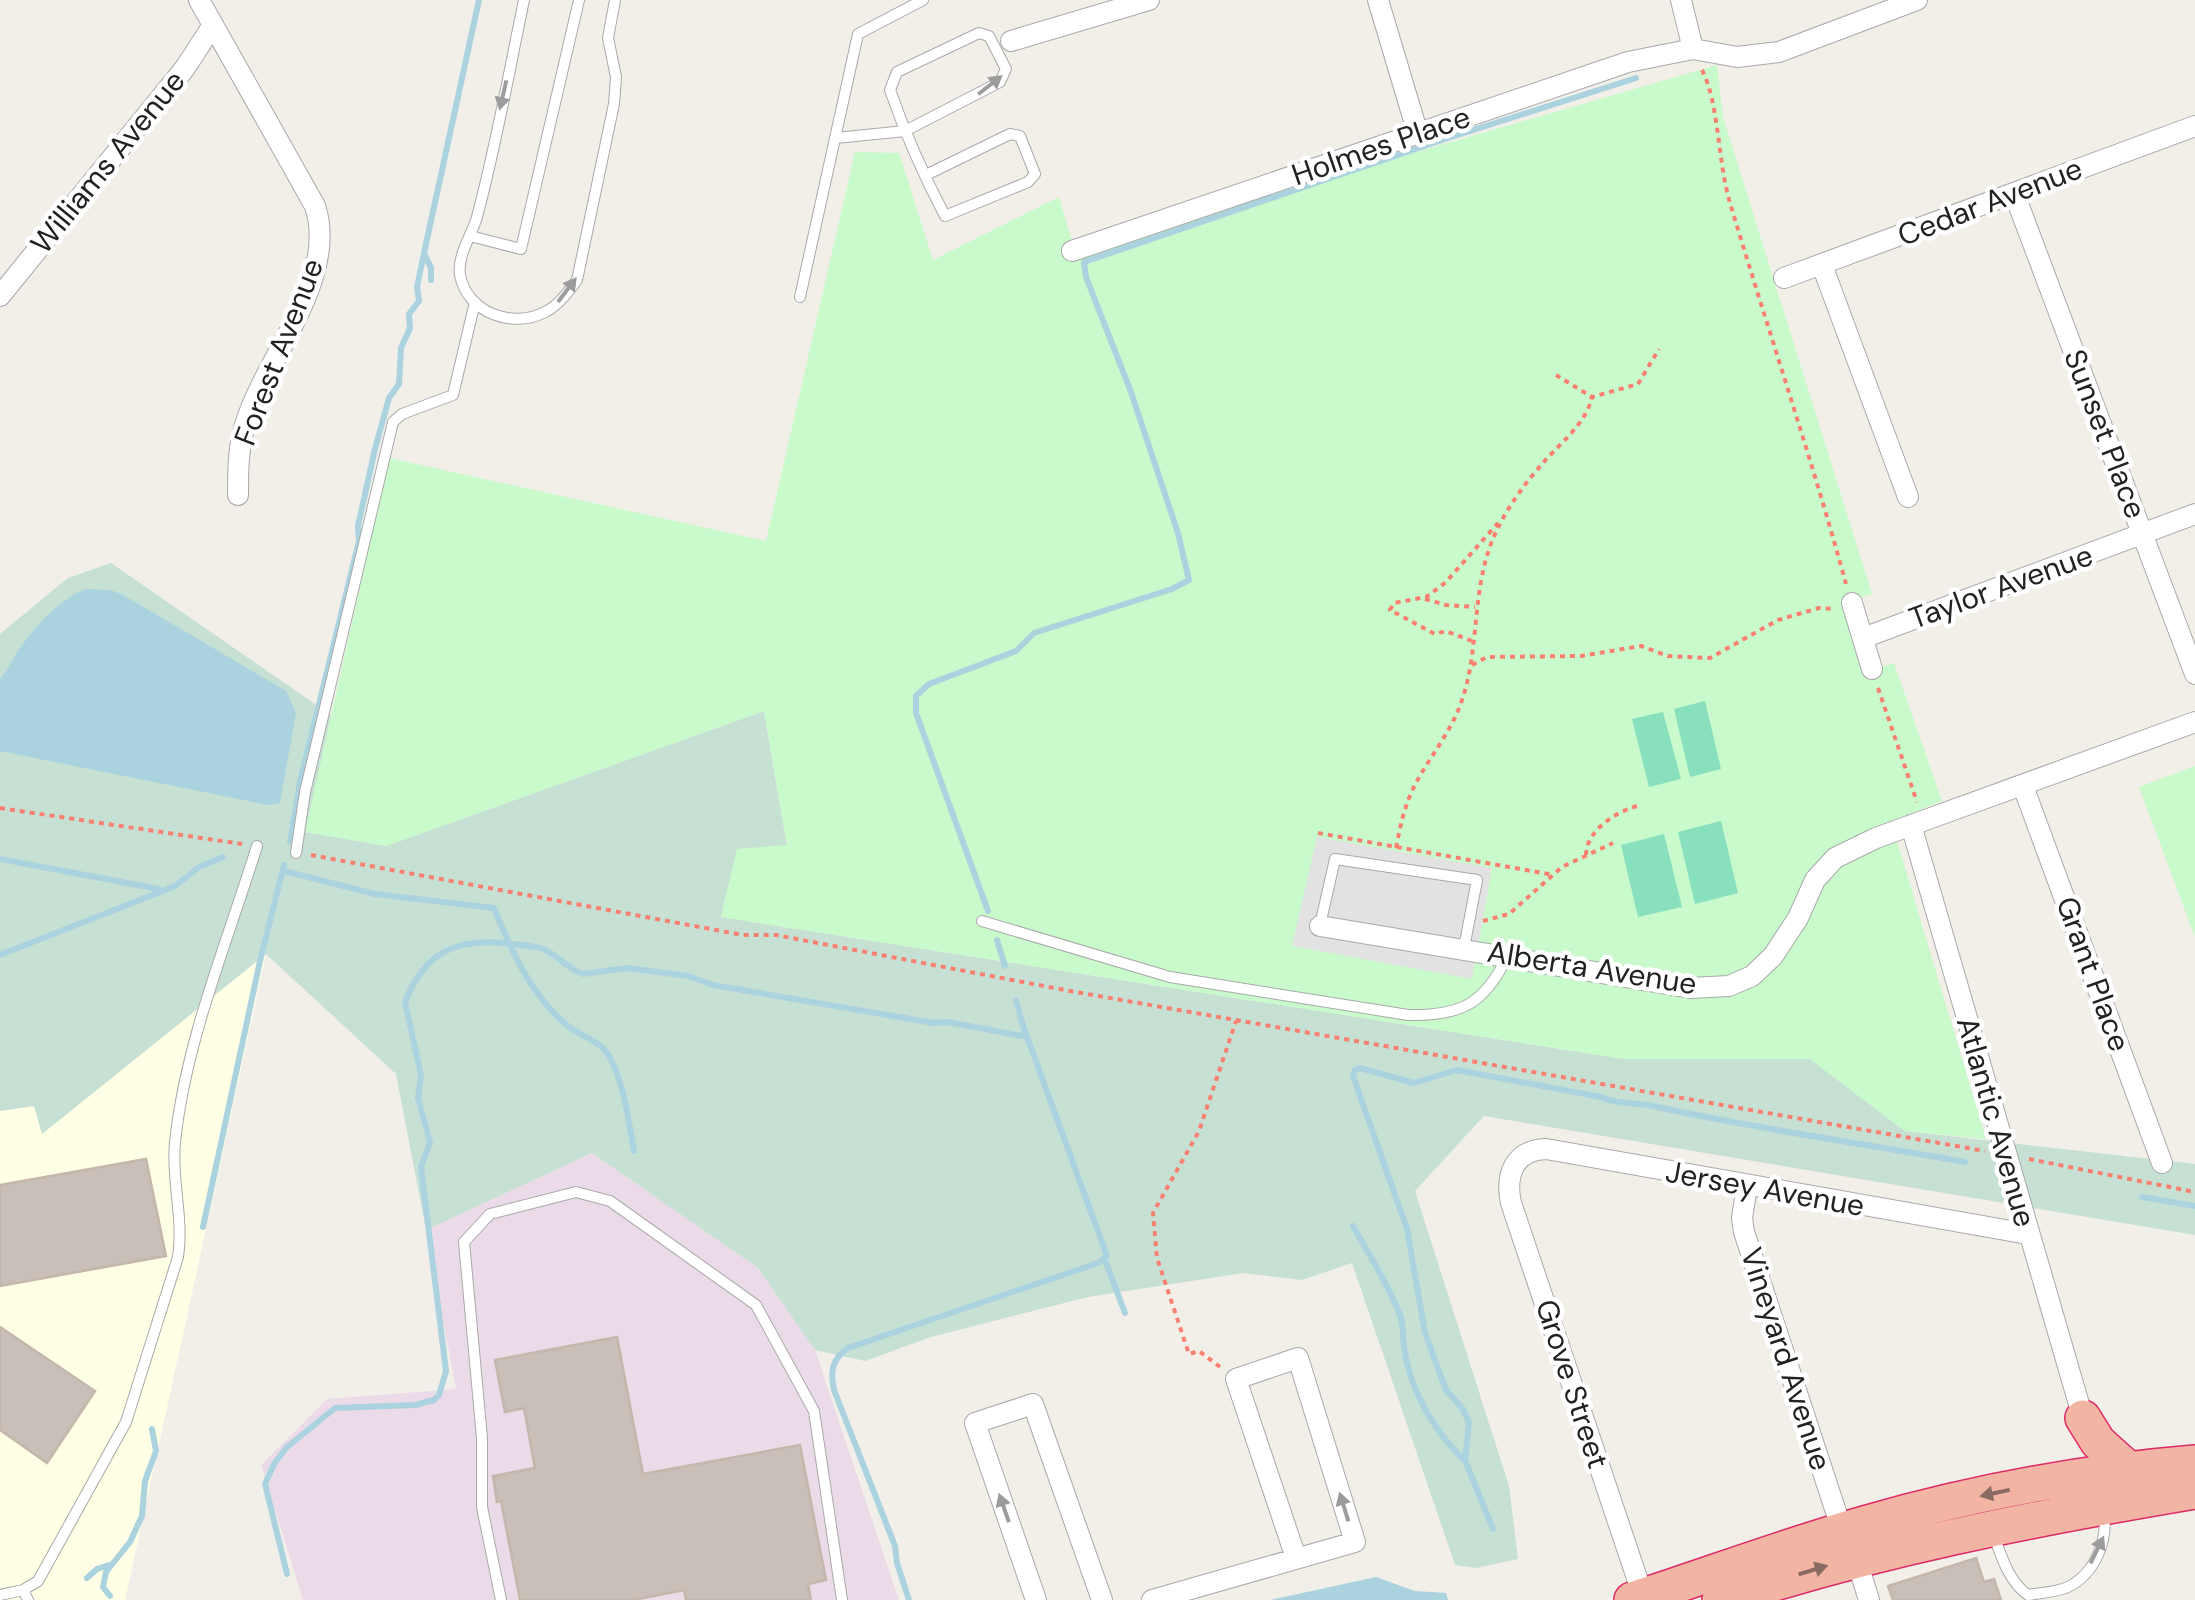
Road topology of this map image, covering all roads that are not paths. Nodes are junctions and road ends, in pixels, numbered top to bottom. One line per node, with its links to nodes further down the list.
1 (199, 0): 10 (street, Forest Avenue)
2 (524, 0): 19 (lane, one-way to 19)
3 (580, 0): 19 (lane)
4 (615, 0): 25 (lane, one-way to 4)
5 (923, 0): 16 (lane)
6 (1149, 0): 11 (street)
7 (1378, 0): 15 (street)
8 (1681, 0): 12 (street)
9 (1917, 0): 12 (street, Holmes Place)
10 (213, 25): 23 (street, Williams Avenue); 26 (street, Forest Avenue)
11 (1011, 41)
12 (1697, 50): 15 (street, Holmes Place)
13 (2195, 126): 18 (street, Cedar Avenue)
14 (904, 131): 14 (lane, one-way to 14); 16 (lane); 17 (lane)
15 (1418, 134): 20 (street, Holmes Place)
16 (836, 138): 24 (lane)
17 (926, 176): 17 (lane)
18 (2014, 193): 21 (street, Cedar Avenue); 29 (street, Sunset Place)
19 (470, 236): 25 (lane)
20 (1072, 251)
21 (1822, 265): 22 (street, Cedar Avenue); 27 (street)
22 (1784, 278)
23 (0, 296)
24 (800, 297)
25 (475, 302): 38 (lane)
26 (238, 495)
27 (1908, 497)
28 (2195, 514): 29 (street, Taylor Avenue)
29 (2142, 534): 31 (street, Taylor Avenue); 33 (street, Sunset Place)
30 (1853, 607): 31 (street)
31 (1862, 638): 32 (street)
32 (1872, 669)
33 (2195, 674)
34 (2195, 722): 35 (street, Alberta Avenue)
35 (2023, 786): 36 (street, Alberta Avenue); 43 (street, Grant Place)
36 (1917, 823): 42 (street, Alberta Avenue); 46 (street, Atlantic Avenue)
37 (257, 846): 59 (lane)
38 (296, 853)
39 (982, 921): 42 (lane)
40 (1320, 926): 41 (street, Alberta Avenue); 41 (lane)
41 (1464, 948): 42 (street, Alberta Avenue)
42 (1507, 956)
43 (2162, 1163)
44 (1512, 1170): 45 (street, Jersey Avenue); 61 (street, Grove Street)
45 (1747, 1186): 46 (street, Jersey Avenue); 55 (street, Vineyard Avenue)
46 (2028, 1234): 47 (street, Atlantic Avenue)
47 (2083, 1418): 49 (highway); 50 (highway)
48 (2195, 1463): 49 (highway)
49 (2128, 1468): 50 (highway)
50 (2062, 1480): 55 (highway, one-way to 55)
51 (2195, 1491): 52 (highway)
52 (2112, 1505): 53 (highway); 54 (highway); 54 (lane, one-way to 52)
53 (2195, 1507)
54 (1991, 1528): 55 (highway)
55 (1849, 1544): 61 (highway); 67 (highway, one-way to 55); 68 (street, Vineyard Avenue)
56 (1296, 1558): 56 (street, one-way to 56); 57 (street)
57 (1217, 1591): 60 (street)
58 (0, 1594): 59 (lane)
59 (25, 1595)
60 (1187, 1595): 66 (street)
61 (1637, 1598)
62 (501, 1600): 63 (lane)
63 (842, 1600)
64 (1036, 1600): 65 (street, one-way to 65)
65 (1102, 1600)
66 (1152, 1600)
67 (1720, 1600)
68 (1869, 1600)

